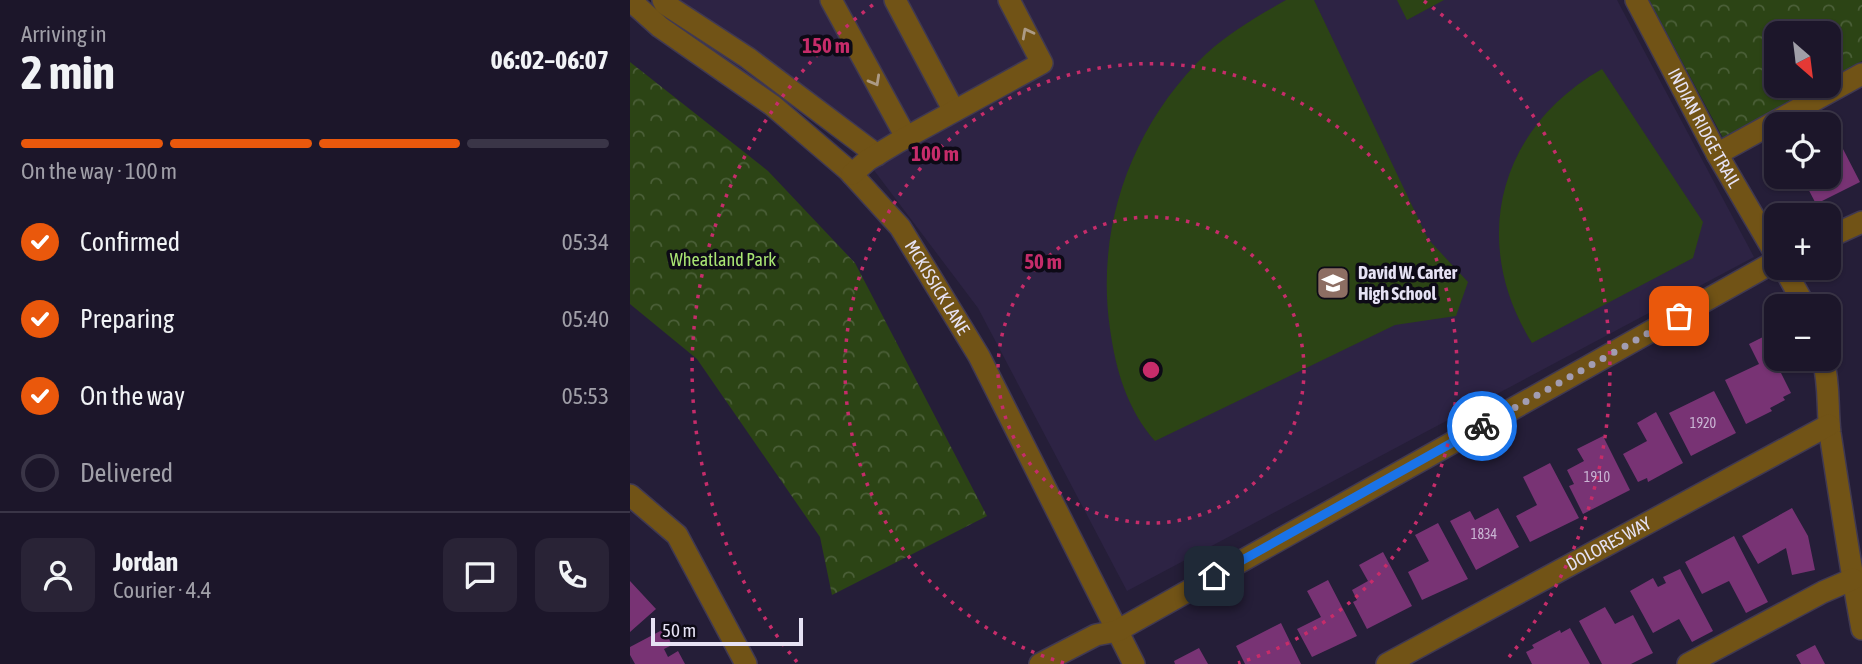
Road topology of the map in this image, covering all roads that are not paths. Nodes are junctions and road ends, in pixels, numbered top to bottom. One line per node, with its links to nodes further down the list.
1 (630, 0): 12 (street, MCKISSICK LANE)
2 (663, 0): 11 (street)
3 (831, 0): 9 (street, one-way to 9)
4 (895, 0): 8 (street)
5 (1009, 0): 8 (street, one-way to 5)
6 (1636, 0): 10 (street, INDIAN RIDGE TRAIL)
7 (1862, 74): 10 (street)
8 (954, 111): 9 (street)
9 (906, 137): 11 (street)
10 (1717, 154): 15 (street, INDIAN RIDGE TRAIL)
11 (877, 155): 12 (street)
12 (852, 174): 22 (street, MCKISSICK LANE)
13 (1862, 222): 14 (street)
14 (1841, 232)
15 (1764, 234)
16 (1764, 268): 22 (street)
17 (1826, 371): 18 (street)
18 (1829, 425): 20 (street); 26 (street, DOLORES WAY)
19 (630, 495): 23 (street)
20 (1853, 579): 21 (street); 27 (street)
21 (1862, 629)
22 (1117, 631): 24 (street); 25 (street, MCKISSICK LANE)
23 (746, 664)
24 (1040, 664)
25 (1134, 664)
26 (1387, 664)
27 (1688, 664)

